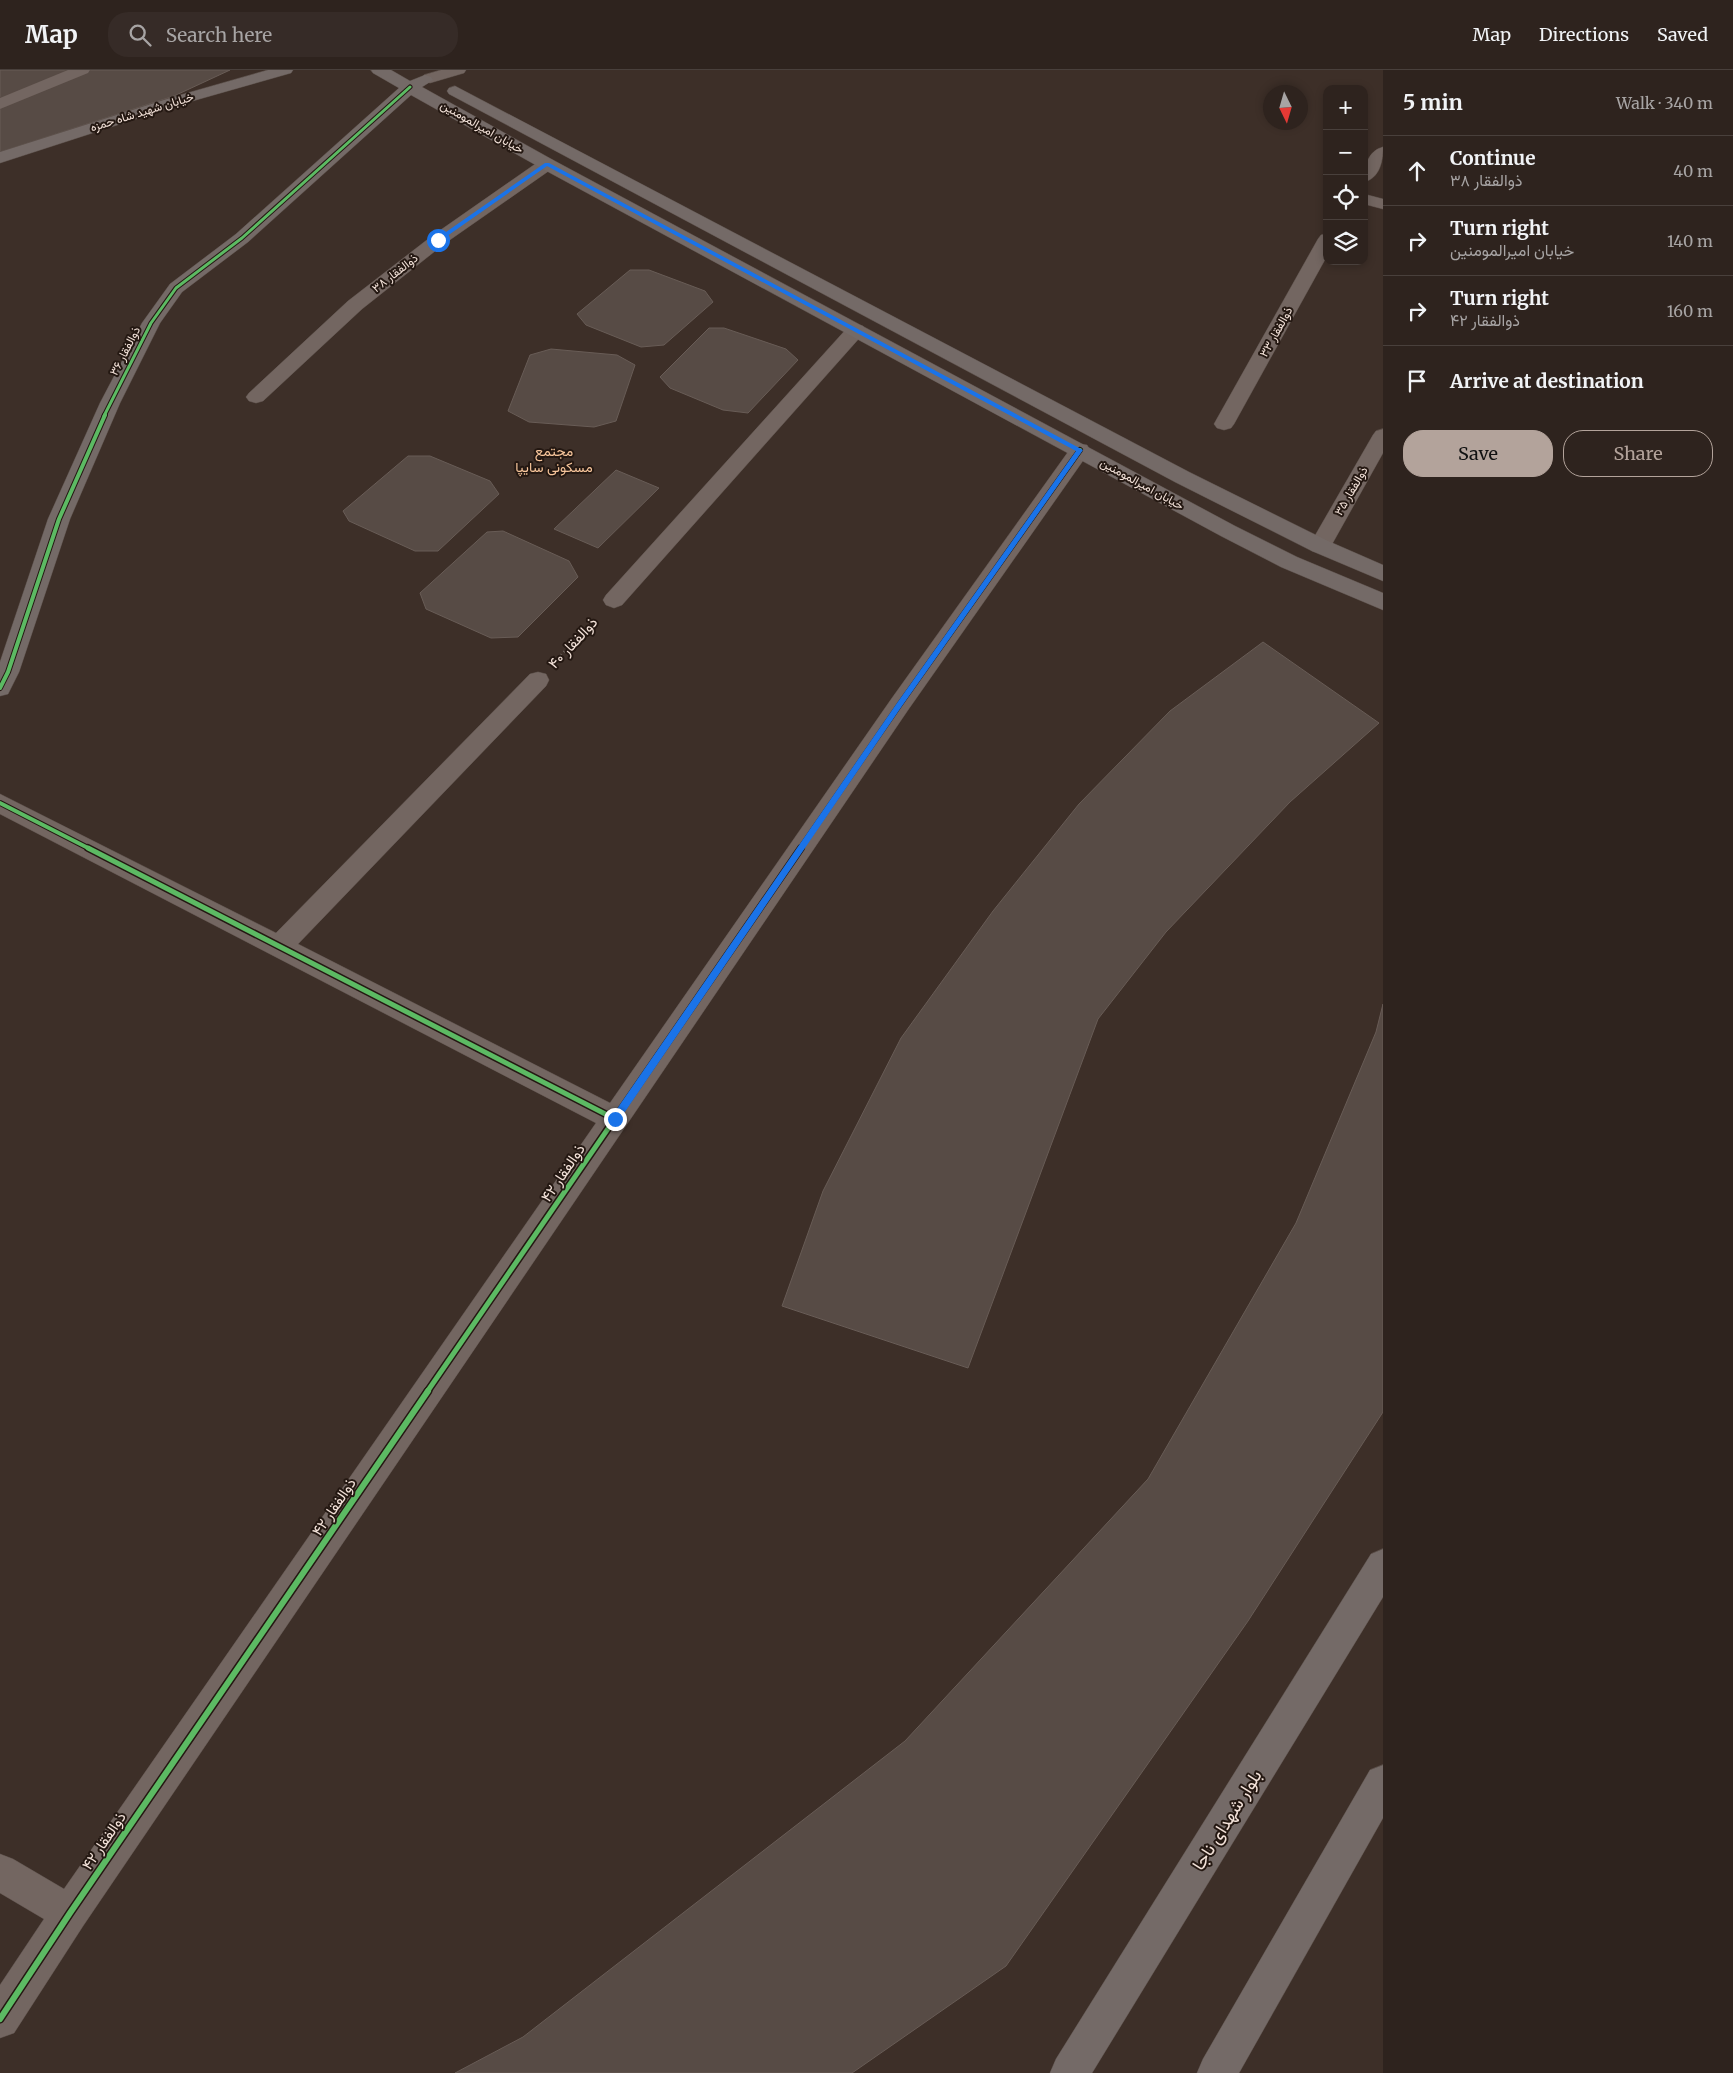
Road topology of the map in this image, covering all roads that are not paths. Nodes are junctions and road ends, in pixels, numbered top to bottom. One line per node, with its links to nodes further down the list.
1 (82, 70): 6 (street)
2 (286, 70): 8 (main road, خیابان شهید شاه حمزه)
3 (379, 70): 5 (main road, خیابان امیرالمومنین)
4 (458, 70): 5 (street)
5 (419, 78): 9 (main road, خیابان امیرالمومنین); 19 (main road, خیابان امیرالمومنین); 24 (main road, ذوالفقار ۳۶)
6 (0, 104)
7 (1383, 152): 10 (street)
8 (0, 158)
9 (547, 164): 14 (main road, خیابان امیرالمومنین); 15 (street, ذوالفقار ۳۸)
10 (1366, 175)
11 (1368, 200): 12 (street)
12 (1383, 204)
13 (1323, 246): 16 (street, ذوالفقار ۳۳)
14 (856, 330): 18 (main road, خیابان امیرالمومنین); 21 (street)
15 (256, 397)
16 (1224, 424)
17 (1383, 435): 19 (street, ذوالفقار ۳۵)
18 (1080, 450): 22 (main road, خیابان امیرالمومنین); 27 (street, ذوالفقار ۴۲)
19 (1320, 546): 20 (main road, خیابان امیرالمومنین)
20 (1383, 574)
21 (614, 600)
22 (1383, 602)
23 (538, 680): 26 (street, ذوالفقار ۴۰)
24 (0, 688)
25 (0, 803): 26 (street)
26 (280, 946): 27 (street)
27 (615, 1119): 31 (street, ذوالفقار ۴۲)
28 (1383, 1566): 33 (main road, بلوار شهدای ناجا)
29 (1383, 1784): 34 (main road)
30 (0, 1872): 31 (street)
31 (70, 1913): 32 (street, ذوالفقار ۴۲)
32 (0, 2019)
33 (1070, 2073)
34 (1217, 2073)

